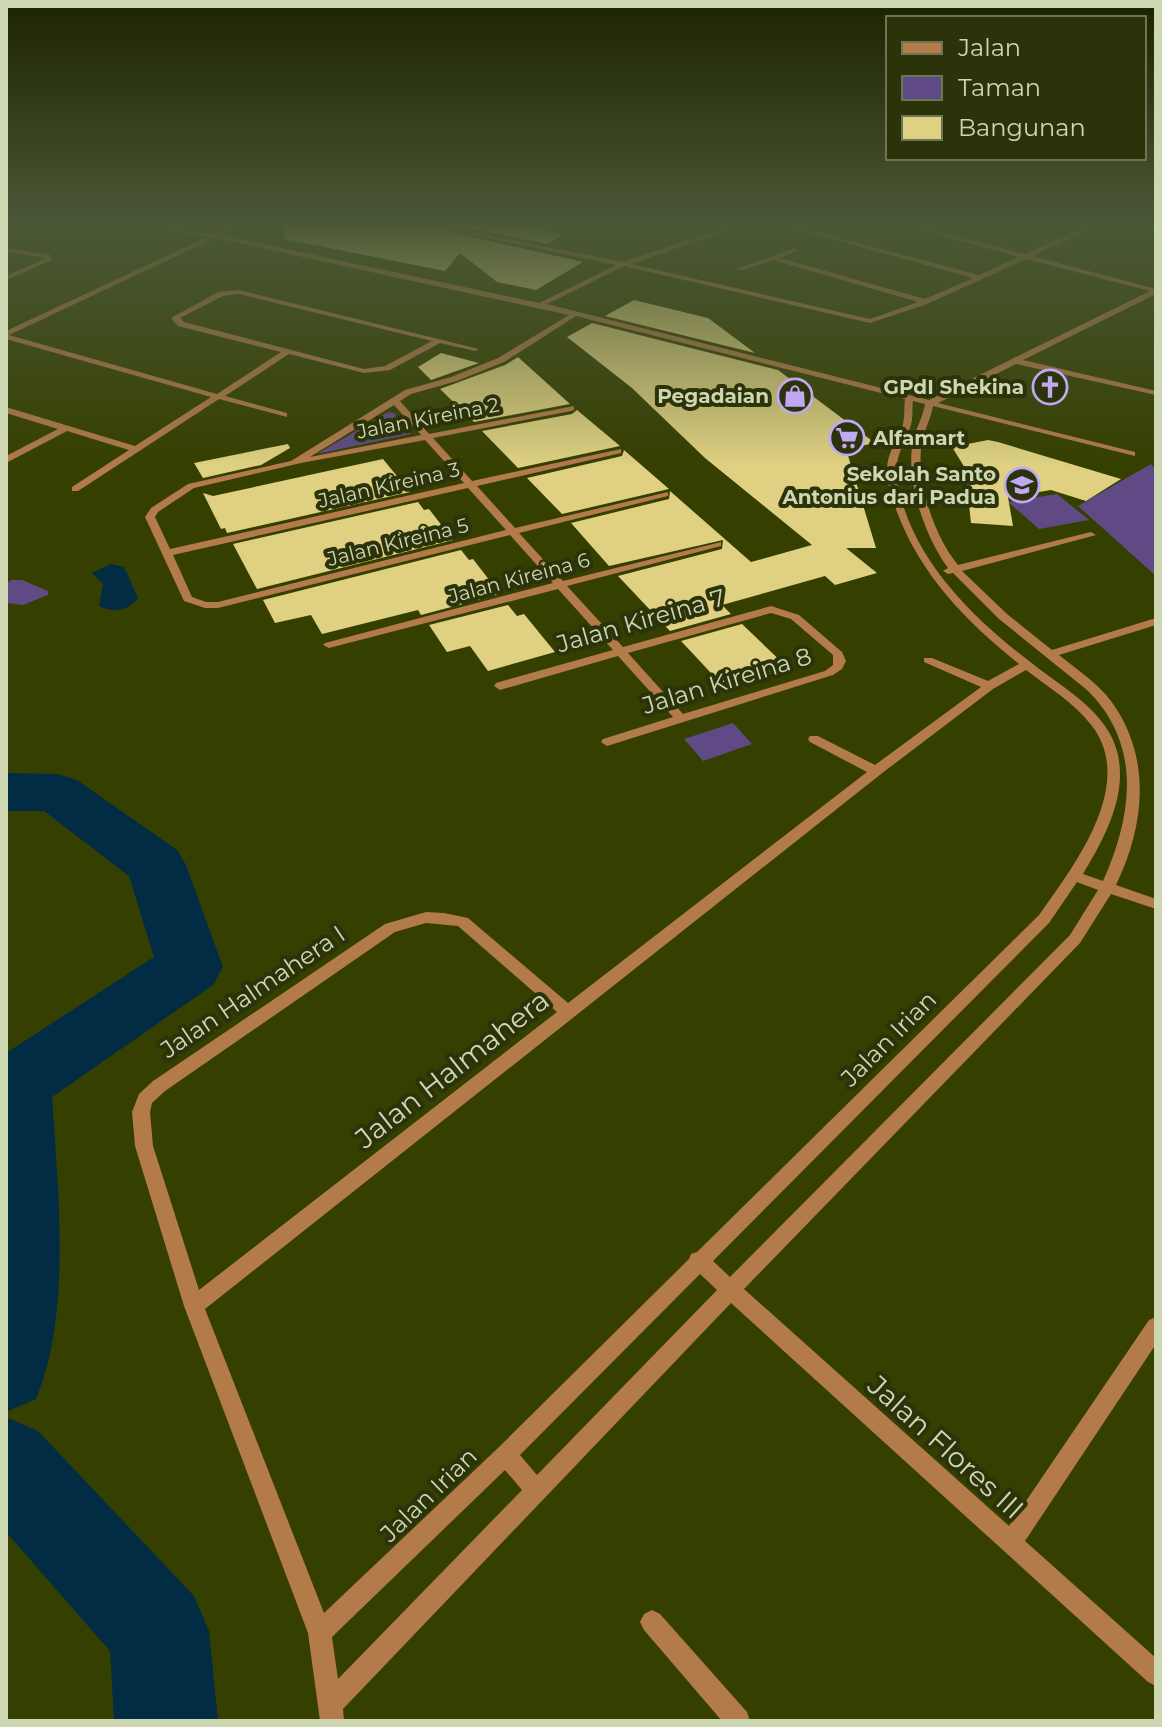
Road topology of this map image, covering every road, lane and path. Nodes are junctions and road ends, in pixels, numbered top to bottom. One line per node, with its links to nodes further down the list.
1 (66, 307): 9 (street)
2 (197, 307): 12 (street)
3 (300, 307): 10 (street)
4 (546, 307): 8 (street)
5 (803, 307): 6 (street)
6 (912, 307)
7 (1125, 307): 13 (street)
8 (575, 314): 16 (street); 17 (street)
9 (6, 335): 15 (street)
10 (439, 340): 11 (street); 12 (street)
11 (475, 349)
12 (288, 351): 15 (street)
13 (1015, 361): 14 (street); 18 (street)
14 (1156, 393)
15 (214, 396): 21 (street); 24 (street)
16 (909, 400): 18 (street); 35 (street, Jalan Irian)
17 (395, 401): 23 (street); 28 (street)
18 (929, 404): 26 (street); 34 (street)
19 (571, 408): 23 (street, Jalan Kireina 2)
20 (6, 410): 22 (street)
21 (284, 415)
22 (66, 428): 24 (street); 27 (street)
23 (427, 436): 28 (street, Jalan Kireina 2); 29 (street)
24 (136, 449): 30 (street)
25 (618, 451): 29 (street, Jalan Kireina 3)
26 (1132, 454)
27 (6, 460)
28 (294, 463): 37 (street, Jalan Kireina 2)
29 (470, 485): 32 (street); 37 (street, Jalan Kireina 3)
30 (75, 489)
31 (665, 494): 32 (street, Jalan Kireina 5)
32 (514, 532): 37 (street, Jalan Kireina 5); 40 (street)
33 (1091, 535): 38 (street)
34 (936, 540): 35 (street); 38 (street)
35 (912, 541): 39 (street, Jalan Irian)
36 (717, 544): 40 (street, Jalan Kireina 6)
37 (168, 553)
38 (955, 570): 39 (street); 45 (street)
39 (932, 574): 47 (street, Jalan Irian)
40 (561, 586): 43 (street, Jalan Kireina 6); 44 (street)
41 (795, 617): 44 (street, Jalan Kireina 7); 50 (street, Jalan Kireina 8)
42 (1156, 621): 45 (street)
43 (329, 645)
44 (618, 650): 48 (street, Jalan Kireina 7); 50 (street)
45 (1048, 655): 51 (street)
46 (928, 660): 49 (street)
47 (1026, 665): 49 (street, Jalan Halmahera); 52 (street, Jalan Irian)
48 (500, 686)
49 (989, 686): 55 (street, Jalan Halmahera)
50 (681, 719): 54 (street, Jalan Kireina 8)
51 (1122, 722): 52 (street); 57 (street)
52 (1099, 725): 56 (street, Jalan Irian)
53 (814, 739): 55 (street)
54 (607, 742)
55 (876, 771): 59 (street, Jalan Halmahera)
56 (1074, 876): 57 (street); 60 (street, Jalan Irian)
57 (1111, 889): 58 (street); 61 (street)
58 (1156, 904)
59 (569, 1013): 62 (street, Jalan Halmahera); 62 (street, Jalan Halmahera I)
60 (698, 1260): 61 (street, Jalan Flores III); 64 (street, Jalan Irian)
61 (730, 1290): 65 (street); 66 (street, Jalan Flores III)
62 (194, 1306): 68 (street)
63 (1156, 1327): 66 (street)
64 (505, 1455): 65 (street); 68 (street, Jalan Irian)
65 (537, 1490): 70 (street)
66 (1011, 1543): 69 (street, Jalan Flores III)
67 (652, 1622): 71 (street)
68 (320, 1633): 70 (street)
69 (1156, 1674)
70 (332, 1712)
71 (738, 1721)

